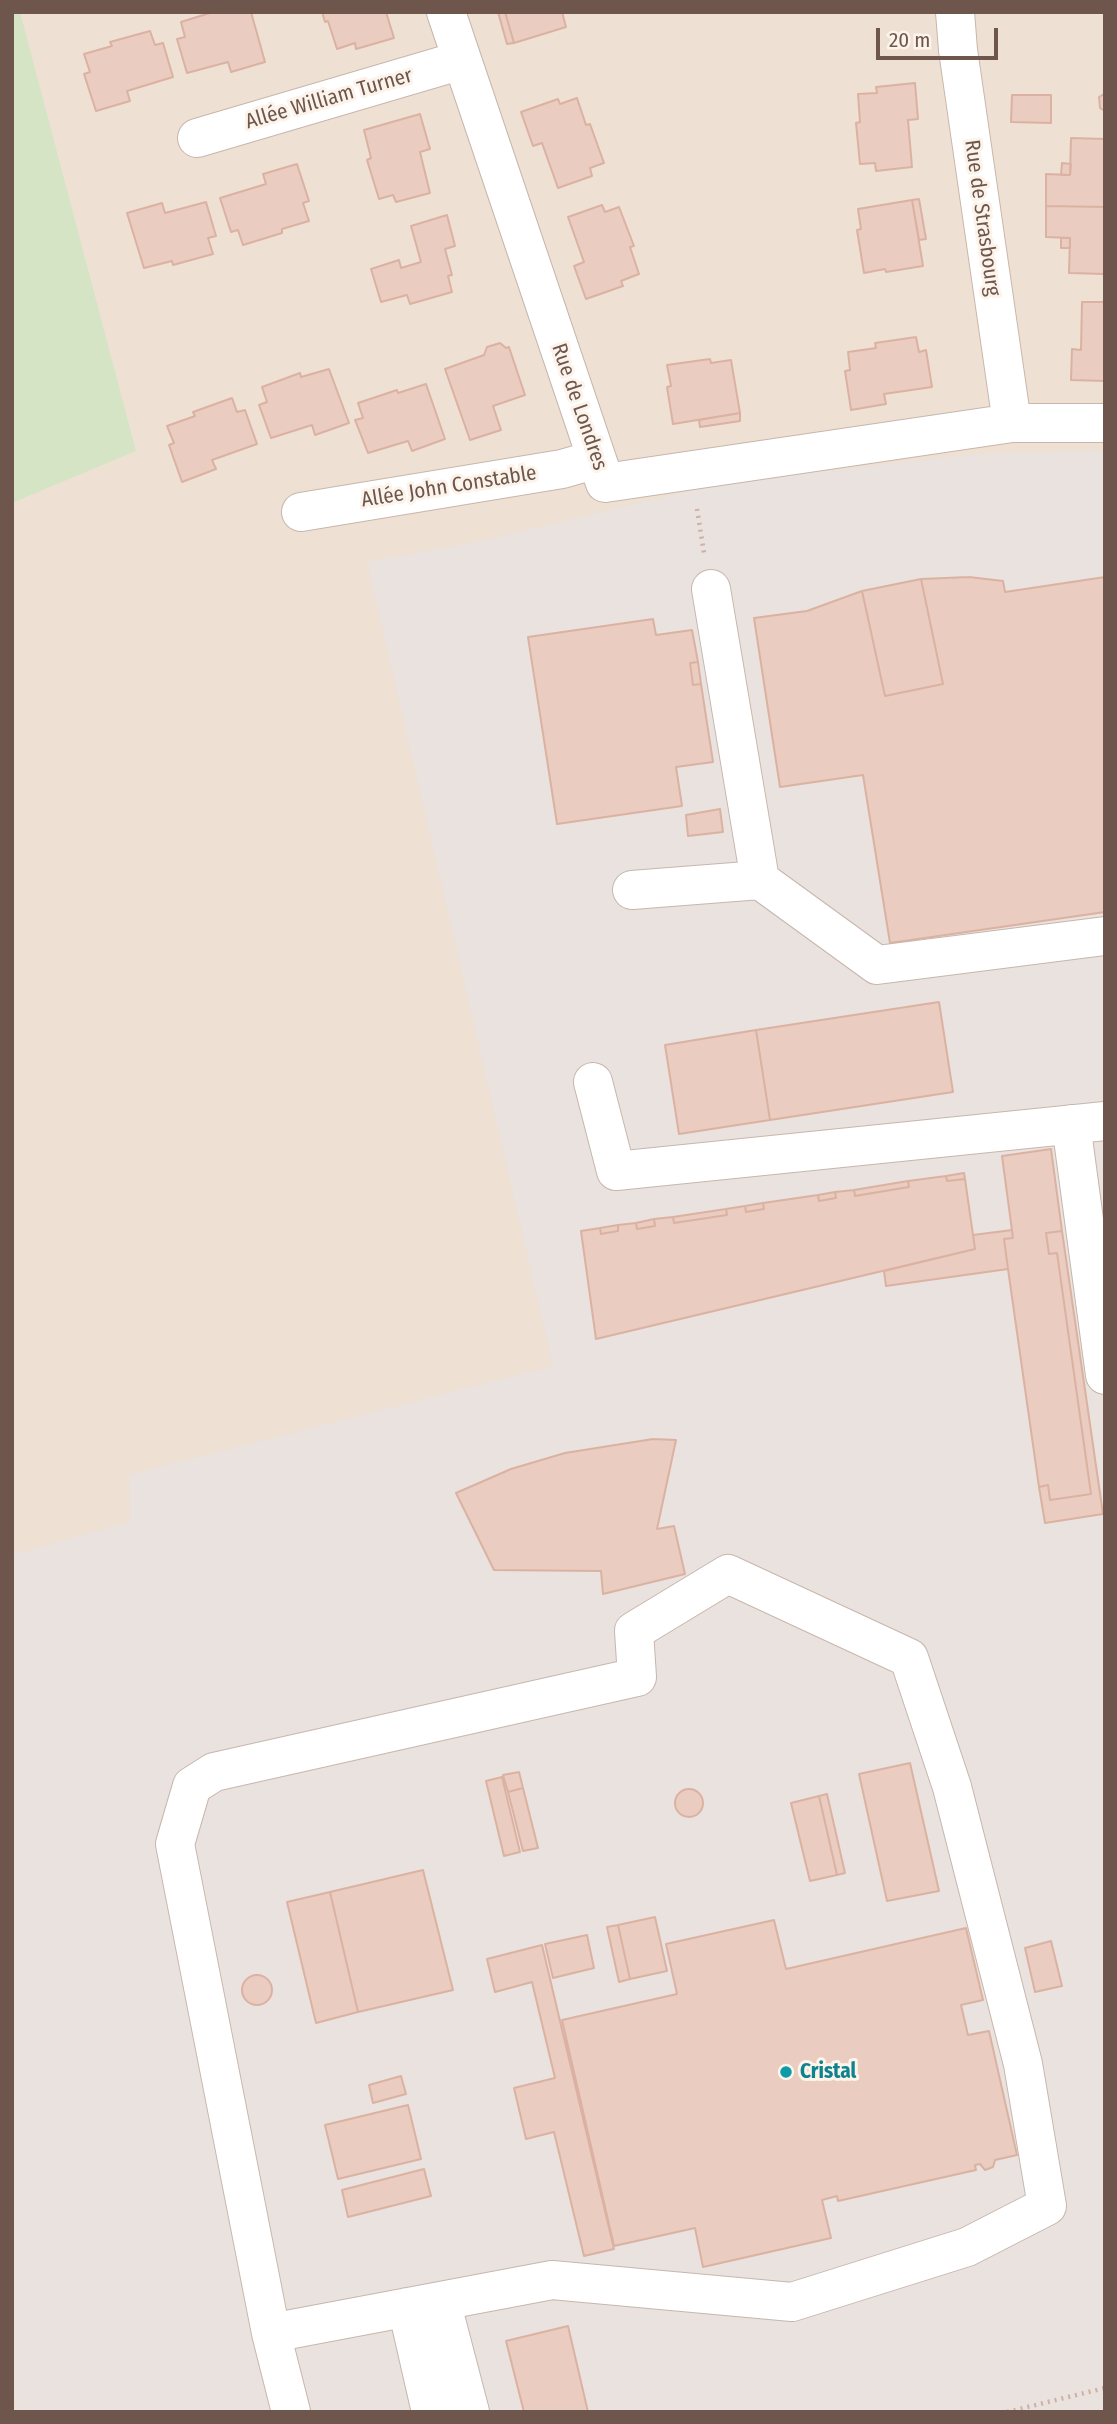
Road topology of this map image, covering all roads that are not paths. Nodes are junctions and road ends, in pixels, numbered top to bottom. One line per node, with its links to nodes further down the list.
1 (446, 12): 3 (street, Rue de Londres)
2 (955, 12): 5 (street, Rue de Strasbourg)
3 (462, 60): 4 (street, Allée William Turner); 7 (street, Rue de Londres)
4 (197, 138)
5 (1012, 423): 6 (street, Rue de Londres); 7 (street, Rue de Londres)
6 (1105, 423)
7 (597, 459): 8 (street, Allée John Constable)
8 (301, 512)
9 (711, 589): 10 (street)
10 (760, 880): 11 (street); 12 (street)
11 (632, 890)
12 (1105, 936)
13 (593, 1082): 14 (street)
14 (1088, 1123): 15 (street)
15 (1105, 1374)
16 (424, 2304): 17 (street); 17 (street); 19 (street); 20 (street)
17 (271, 2333): 18 (street)
18 (291, 2412)
19 (431, 2412)
20 (470, 2412)

